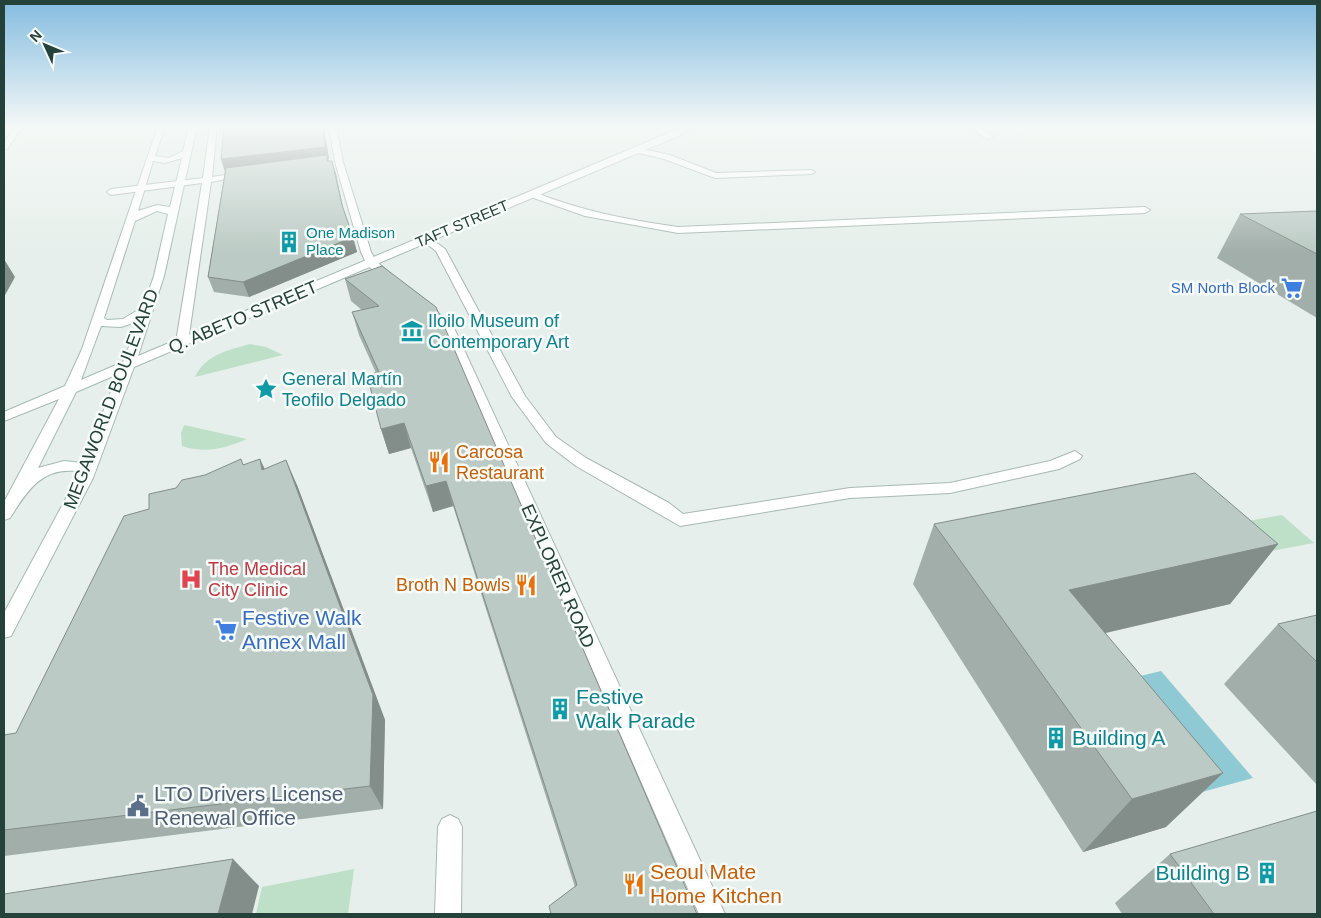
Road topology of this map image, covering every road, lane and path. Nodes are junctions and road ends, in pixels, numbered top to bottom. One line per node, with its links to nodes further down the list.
1 (147, 169): 11 (street)
2 (183, 169): 10 (street, MEGAWORLD BOULEVARD)
3 (208, 169): 9 (street)
4 (341, 169): 18 (street)
5 (592, 169): 13 (street, TAFT STREET)
6 (698, 169): 7 (street)
7 (811, 172)
8 (250, 174): 9 (street)
9 (207, 180): 10 (street); 21 (street)
10 (180, 183): 11 (street); 15 (street, MEGAWORLD BOULEVARD)
11 (140, 188): 12 (street); 16 (street)
12 (111, 192)
13 (531, 194): 14 (street); 17 (street, TAFT STREET)
14 (1145, 210)
15 (173, 213): 16 (street); 19 (street, MEGAWORLD BOULEVARD)
16 (131, 218): 20 (street)
17 (426, 239): 18 (street, TAFT STREET); 25 (street)
18 (371, 263): 21 (street, Q. ABETO STREET); 32 (street, EXPLORER ROAD)
19 (148, 309): 20 (street); 22 (street, MEGAWORLD BOULEVARD)
20 (98, 318): 23 (street)
21 (182, 342): 22 (street, Q. ABETO STREET)
22 (128, 365): 23 (street, Q. ABETO STREET); 26 (street, MEGAWORLD BOULEVARD)
23 (70, 390): 24 (street, Q. ABETO STREET); 27 (street)
24 (4, 417)
25 (1075, 456)
26 (85, 478): 27 (street); 29 (street, MEGAWORLD BOULEVARD)
27 (21, 486): 28 (street)
28 (4, 514)
29 (4, 630)
30 (450, 827): 31 (street)
31 (448, 914)
32 (712, 914)

